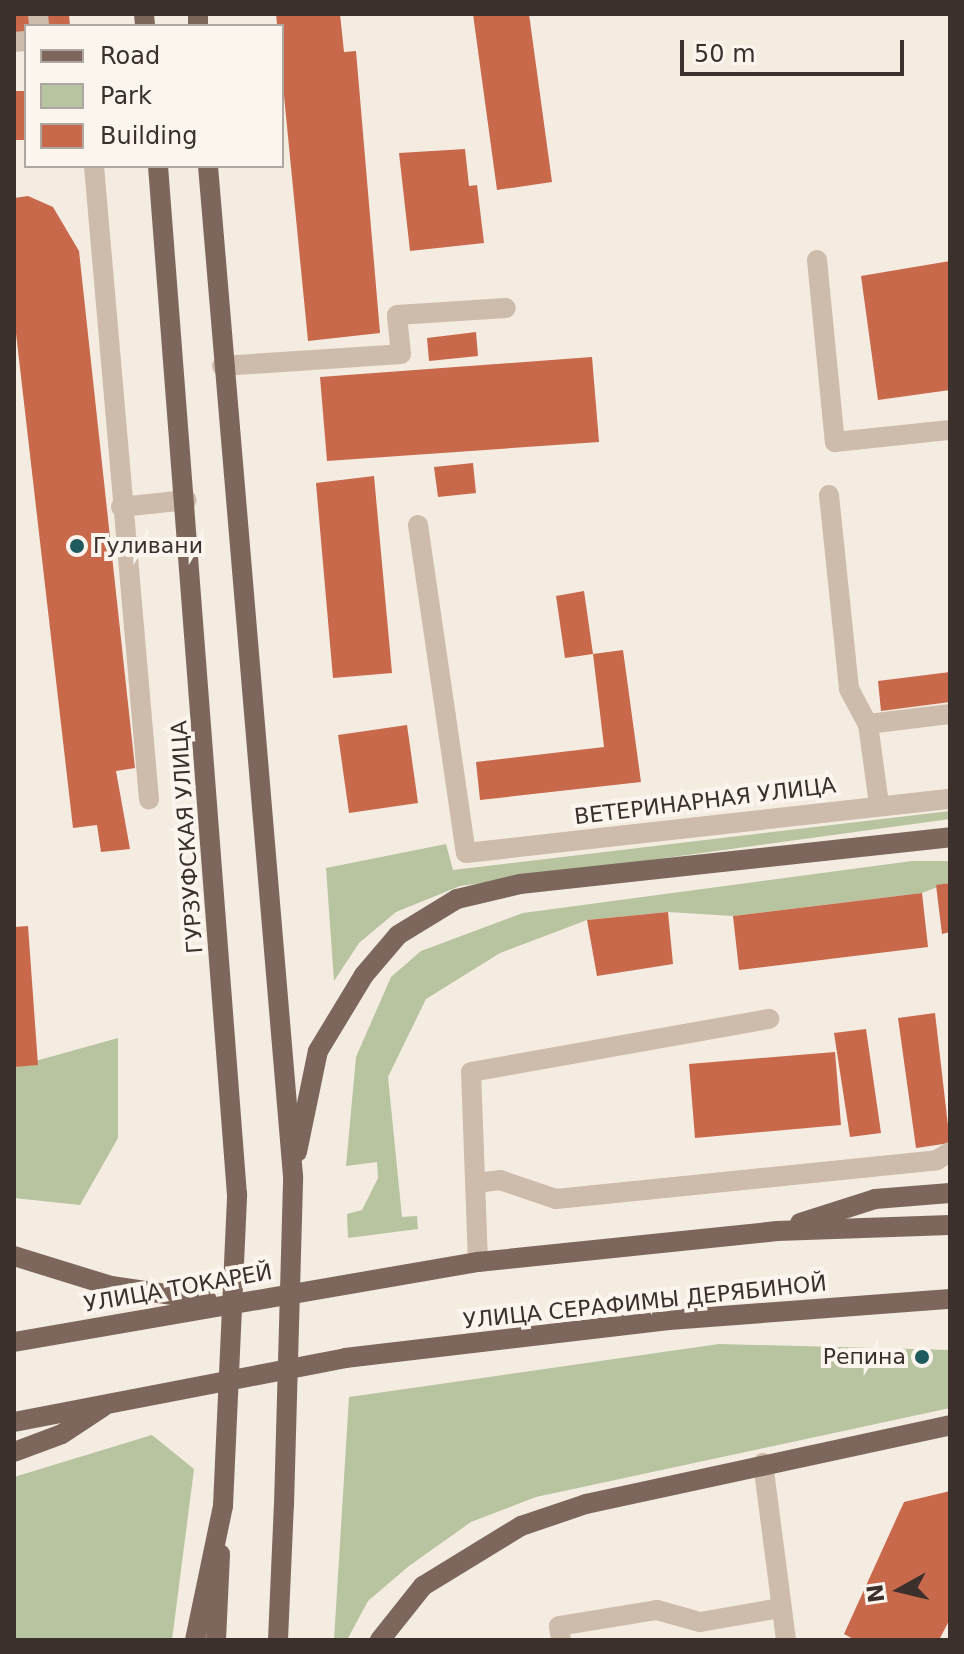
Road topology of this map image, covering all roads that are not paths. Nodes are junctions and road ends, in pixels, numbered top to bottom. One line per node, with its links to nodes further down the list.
1 (94, 168): 10 (street)
2 (158, 168): 9 (main road, ГУРЗУФСКАЯ УЛИЦА)
3 (208, 168): 6 (main road)
4 (817, 260): 7 (street)
5 (506, 308): 6 (street)
6 (222, 366): 20 (main road)
7 (950, 430)
8 (829, 495): 13 (street)
9 (187, 500): 10 (street); 35 (main road, ГУРЗУФСКАЯ УЛИЦА, bridge)
10 (121, 507): 15 (street)
11 (418, 525): 16 (street, ВЕТЕРИНАРНАЯ УЛИЦА)
12 (950, 714): 13 (street)
13 (868, 724): 16 (street)
14 (950, 799): 16 (street, ВЕТЕРИНАРНАЯ УЛИЦА)
15 (149, 800)
16 (879, 804)
17 (950, 837): 20 (main road)
18 (769, 1019): 21 (street)
19 (950, 1152): 21 (street)
20 (293, 1176): 40 (main road, bridge)
21 (476, 1183): 26 (street)
22 (950, 1193): 24 (main road)
23 (950, 1225): 24 (main road)
24 (777, 1231): 26 (main road)
25 (14, 1256): 28 (main road)
26 (478, 1262): 28 (main road, УЛИЦА ТОКАРЕЙ)
27 (950, 1299): 30 (main road, УЛИЦА СЕРАФИМЫ ДЕРЯБИНОЙ)
28 (227, 1303): 29 (main road, УЛИЦА ТОКАРЕЙ)
29 (14, 1342)
30 (116, 1399): 31 (main road); 33 (main road)
31 (14, 1422)
32 (950, 1425): 34 (main road)
33 (14, 1452)
34 (763, 1463): 36 (street); 41 (main road)
35 (223, 1506): 38 (main road); 39 (main road)
36 (780, 1608): 37 (street); 43 (street)
37 (702, 1631): 42 (street)
38 (195, 1640)
39 (216, 1640)
40 (278, 1640)
41 (380, 1640)
42 (561, 1640)
43 (786, 1640)

